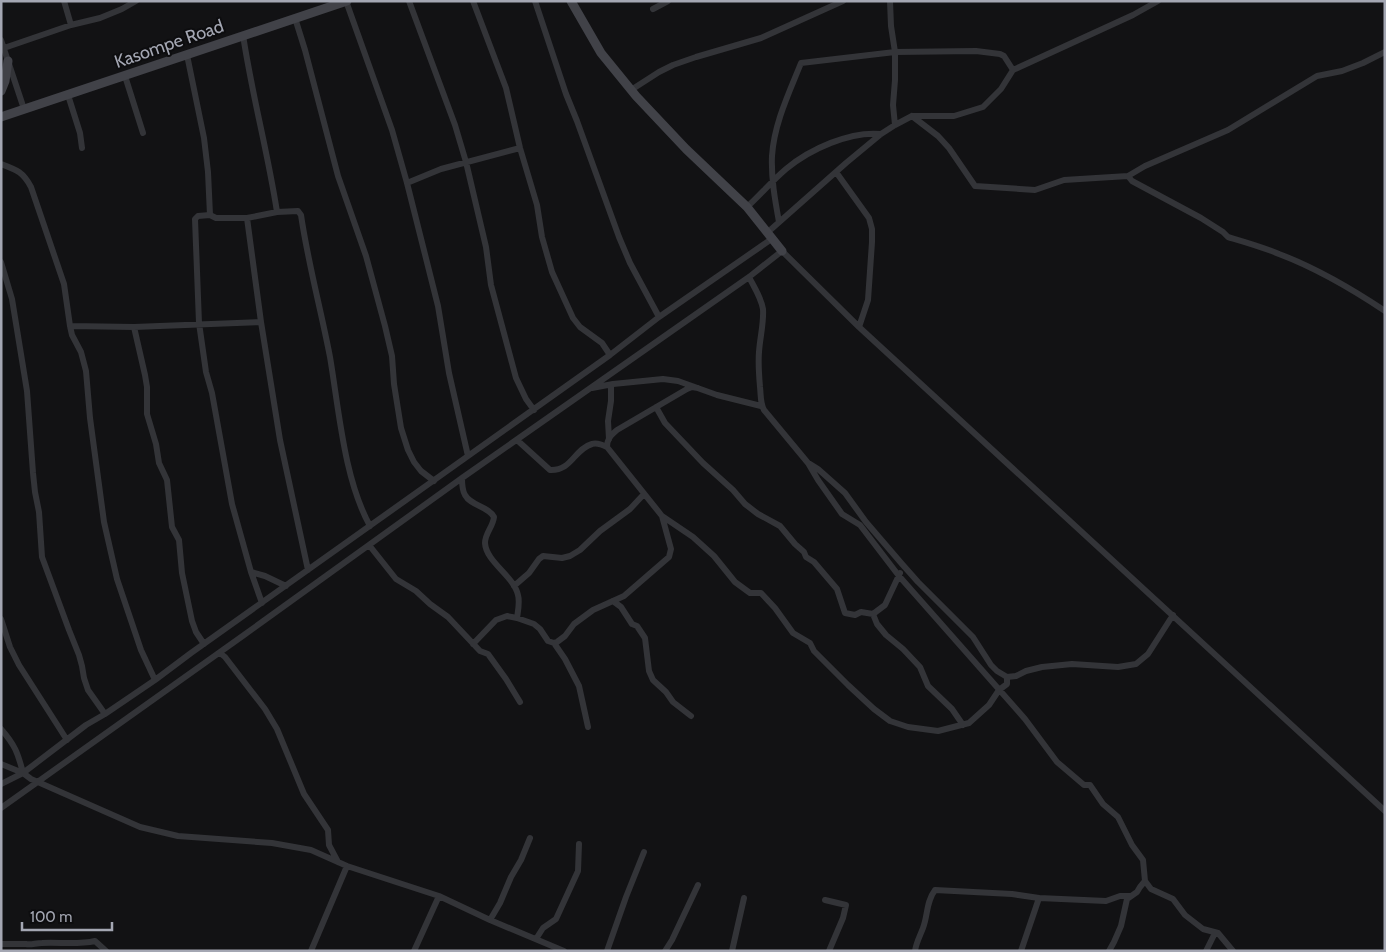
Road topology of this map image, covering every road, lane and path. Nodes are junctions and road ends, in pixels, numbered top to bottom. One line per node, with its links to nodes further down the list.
1 (64, 1): 14 (street)
2 (136, 1): 14 (street)
3 (346, 1): 13 (street, Kasompe Road); 40 (street)
4 (409, 1): 35 (street)
5 (473, 1): 34 (street)
6 (535, 1): 51 (street)
7 (571, 1): 24 (street)
8 (668, 1): 12 (street)
9 (843, 1): 24 (street)
10 (890, 1): 18 (street)
11 (1158, 1): 22 (street)
12 (653, 9)
13 (295, 18): 15 (street, Kasompe Road); 70 (street)
14 (72, 25): 17 (street)
15 (243, 35): 20 (street, Kasompe Road); 42 (street)
16 (1, 40): 17 (street)
17 (4, 48): 21 (street)
18 (895, 52): 22 (street); 30 (street); 39 (street)
19 (1385, 52): 38 (street)
20 (187, 55): 23 (street, Kasompe Road); 43 (street)
21 (8, 61): 25 (street); 27 (street)
22 (1013, 70): 28 (street)
23 (125, 76): 26 (street, Kasompe Road); 31 (street)
24 (631, 90): 41 (street)
25 (1, 91)
26 (68, 95): 27 (street, Kasompe Road); 33 (street)
27 (24, 109): 29 (street, Kasompe Road)
28 (912, 116): 30 (street); 38 (street)
29 (1, 117)
30 (895, 125): 32 (street)
31 (143, 133)
32 (881, 134): 37 (street); 39 (street)
33 (82, 148)
34 (520, 148): 35 (street); 57 (street)
35 (466, 162): 40 (street); 63 (street)
36 (1, 164): 54 (street)
37 (836, 172): 45 (street); 56 (street)
38 (1128, 176): 50 (street)
39 (772, 182): 41 (street); 45 (street)
40 (407, 183): 67 (street)
41 (748, 207): 46 (street)
42 (277, 212): 44 (street); 73 (street)
43 (210, 216): 44 (street); 53 (street)
44 (247, 218): 52 (street)
45 (779, 222): 46 (street)
46 (770, 235): 47 (street); 51 (street)
47 (782, 250): 49 (street); 56 (street)
48 (1, 262): 95 (street)
49 (749, 276): 60 (street); 61 (street)
50 (1385, 311)
51 (659, 317): 57 (street)
52 (261, 322): 53 (street); 76 (street)
53 (199, 324): 55 (street); 77 (street)
54 (70, 326): 55 (street); 92 (street)
55 (134, 327): 88 (street)
56 (859, 327): 84 (street)
57 (610, 355): 63 (street)
58 (610, 385): 59 (street); 60 (street); 64 (street)
59 (698, 388): 61 (street); 62 (street)
60 (588, 389): 65 (street)
61 (761, 406): 68 (street)
62 (656, 407): 64 (street); 83 (street)
63 (534, 410): 67 (street)
64 (609, 438): 66 (street)
65 (517, 440): 66 (street); 69 (street)
66 (608, 447): 71 (street)
67 (468, 456): 70 (street)
68 (808, 463): 75 (street); 78 (street)
69 (462, 478): 74 (street); 80 (street)
70 (434, 481): 73 (street)
71 (644, 494): 72 (street); 80 (street)
72 (662, 516): 81 (street); 97 (street)
73 (370, 526): 76 (street)
74 (368, 545): 89 (street); 90 (street)
75 (902, 564): 78 (street); 91 (street)
76 (308, 570): 79 (street)
77 (252, 572): 79 (street); 82 (street)
78 (899, 576): 83 (street); 93 (street)
79 (286, 586): 82 (street)
80 (514, 586): 85 (street)
81 (613, 602): 87 (street); 96 (street)
82 (262, 603): 88 (street)
83 (873, 614): 97 (street)
84 (1173, 615): 91 (street); 106 (street)
85 (517, 618): 87 (street); 89 (street)
86 (1, 620): 100 (street)
87 (554, 643): 98 (street)
88 (204, 644): 92 (street)
89 (473, 644): 94 (street)
90 (220, 653): 103 (street); 110 (street)
91 (1007, 677): 93 (street)
92 (155, 680): 95 (street)
93 (999, 690): 97 (street); 112 (street)
94 (520, 702)
95 (105, 714): 100 (street)
96 (691, 716)
97 (963, 725)
98 (588, 727)
99 (1, 729): 102 (street)
100 (67, 740): 102 (street)
101 (1, 764): 102 (street)
102 (23, 773): 103 (street); 104 (street)
103 (38, 782): 105 (street); 110 (street)
104 (1, 784)
105 (1, 808)
106 (1385, 811)
107 (530, 838): 119 (street)
108 (579, 844): 121 (street)
109 (644, 852): 127 (street)
110 (338, 862): 111 (street)
111 (347, 866): 114 (street); 124 (street)
112 (1145, 881): 115 (street); 120 (street)
113 (698, 885): 128 (street)
114 (439, 896): 119 (street); 125 (street)
115 (1131, 896): 117 (street); 133 (street)
116 (744, 898): 129 (street)
117 (1039, 898): 131 (street); 132 (street)
118 (825, 900): 130 (street)
119 (490, 920): 121 (street)
120 (1215, 933): 134 (street); 135 (street)
121 (536, 939): 126 (street)
122 (1, 944): 123 (street)
123 (106, 951)
124 (311, 951)
125 (414, 951)
126 (564, 951)
127 (607, 951)
128 (665, 951)
129 (732, 951)
130 (829, 951)
131 (915, 951)
132 (1021, 951)
133 (1109, 951)
134 (1206, 951)
135 (1233, 951)

